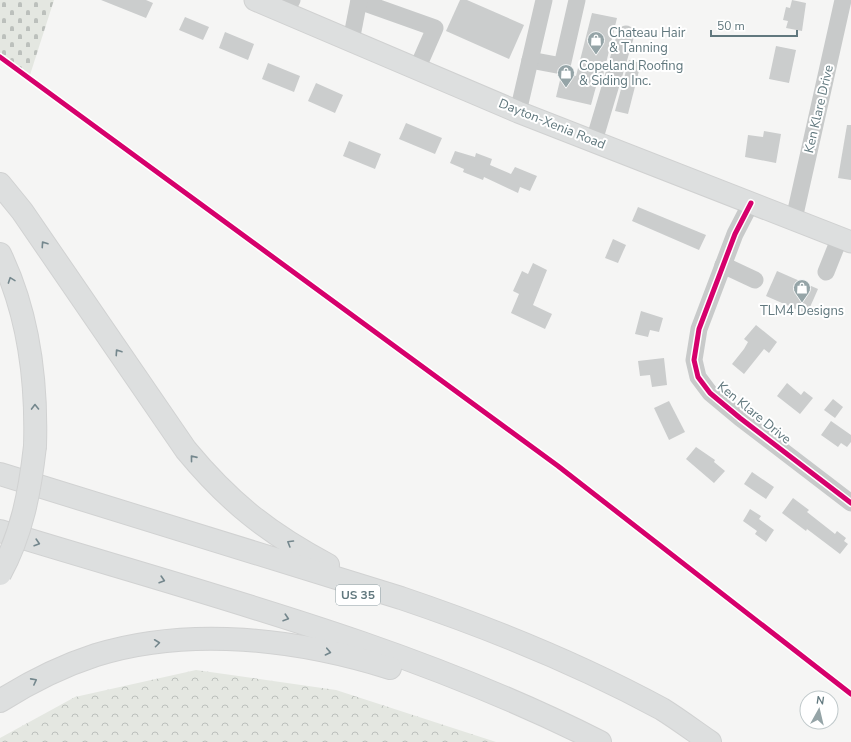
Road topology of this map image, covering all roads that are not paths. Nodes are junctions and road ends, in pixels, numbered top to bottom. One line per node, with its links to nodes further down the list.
1 (544, 0): 8 (street)
2 (577, 0): 8 (street)
3 (843, 0): 14 (street, Ken Klare Drive)
4 (359, 1): 7 (street); 9 (street)
5 (274, 4): 7 (main road, Dayton-Xenia Road)
6 (626, 34): 11 (street)
7 (351, 40): 9 (main road, Dayton-Xenia Road)
8 (530, 60): 10 (street)
9 (417, 69): 10 (main road, Dayton-Xenia Road)
10 (518, 112): 11 (main road, Dayton-Xenia Road)
11 (594, 141): 13 (main road, Dayton-Xenia Road)
12 (0, 184): 25 (highway, one-way to 12)
13 (751, 203): 14 (main road, Dayton-Xenia Road); 17 (street, Ken Klare Drive)
14 (794, 218): 15 (main road, Dayton-Xenia Road)
15 (846, 240): 18 (street)
16 (0, 254): 24 (highway, one-way to 16, bridge)
17 (723, 265): 19 (street); 22 (street, Ken Klare Drive)
18 (826, 272)
19 (755, 280)
20 (0, 474): 25 (highway)
21 (0, 485): 29 (highway, US 35)
22 (851, 503)
23 (0, 531): 28 (highway, one-way to 28)
24 (0, 574)
25 (359, 585): 30 (highway)
26 (0, 700): 27 (highway, one-way to 27)
27 (573, 742)
28 (600, 742)
29 (701, 742)
30 (710, 742)

